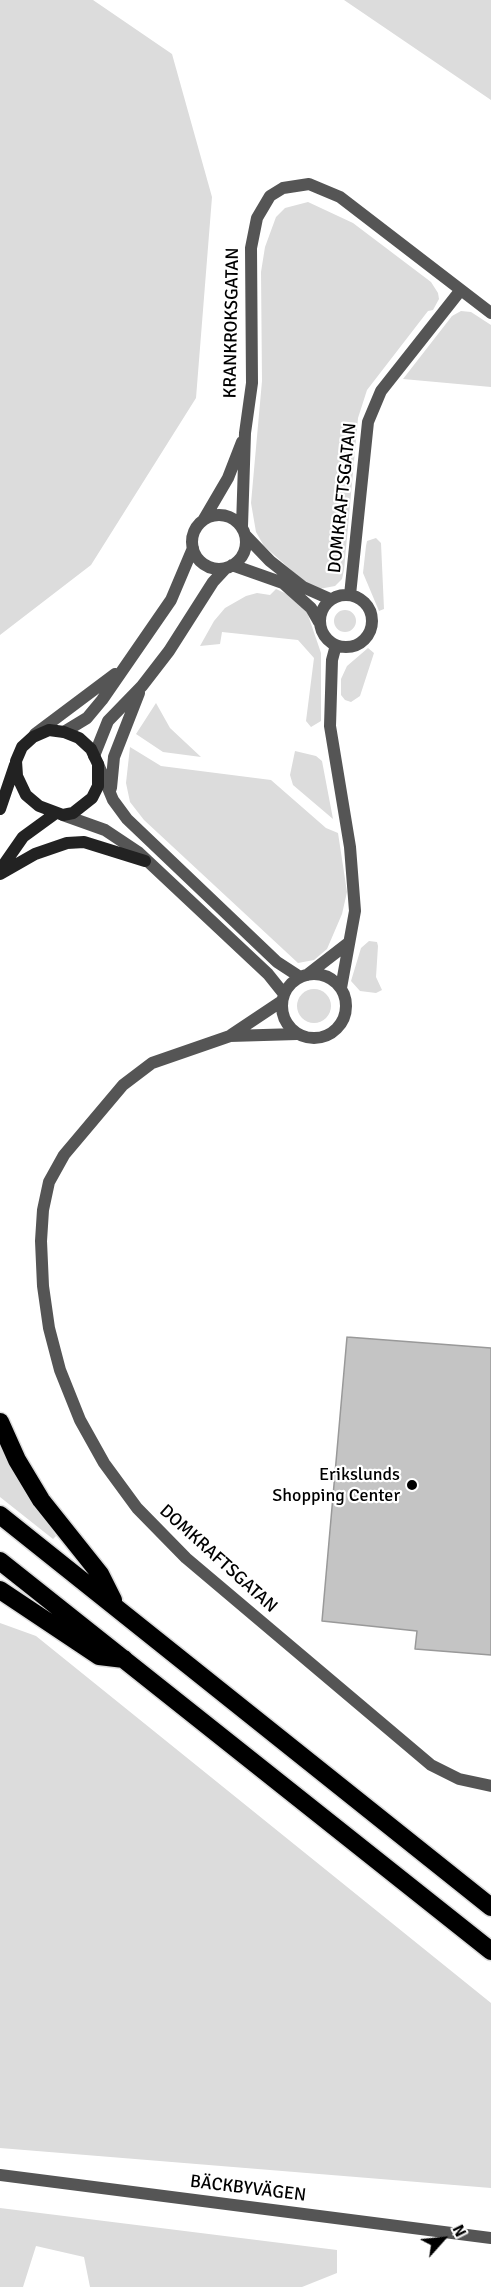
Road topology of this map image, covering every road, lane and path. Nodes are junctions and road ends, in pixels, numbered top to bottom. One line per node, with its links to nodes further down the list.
1 (460, 291): 2 (street, KRANKROKSGATAN); 3 (street, KRANKROKSGATAN); 8 (street, DOMKRAFTSGATAN)
2 (491, 313)
3 (245, 433): 4 (street); 5 (street)
4 (204, 519): 5 (street); 6 (street)
5 (244, 531): 7 (street); 9 (street)
6 (193, 548): 7 (street); 12 (street)
7 (229, 566): 10 (street); 13 (street)
8 (350, 595): 9 (street); 11 (street)
9 (330, 599): 10 (street)
10 (319, 622): 11 (street)
11 (336, 645): 23 (street)
12 (121, 670): 14 (street); 15 (street)
13 (141, 686): 16 (street); 18 (street)
14 (64, 732): 15 (street); 16 (street)
15 (33, 737): 17 (street)
16 (96, 760): 18 (street); 20 (street)
17 (16, 762): 19 (street); 20 (street)
18 (113, 800): 24 (street)
19 (0, 809)
20 (60, 814): 21 (street); 22 (street)
21 (145, 861): 22 (street); 26 (street)
22 (0, 872)
23 (347, 944): 24 (street); 25 (street)
24 (303, 976): 25 (street); 26 (street)
25 (340, 988): 27 (street)
26 (283, 998): 27 (street); 28 (street, DOMKRAFTSGATAN)
27 (297, 1034): 28 (street, DOMKRAFTSGATAN)
28 (230, 1036): 35 (street, DOMKRAFTSGATAN)
29 (0, 1422): 33 (highway)
30 (0, 1515): 33 (highway)
31 (0, 1561): 34 (highway)
32 (0, 1590): 34 (highway)
33 (116, 1607): 36 (highway)
34 (124, 1659): 37 (highway)
35 (491, 1786)
36 (491, 1907)
37 (491, 1951)
38 (0, 2175): 39 (street, BÄCKBYVÄGEN)
39 (491, 2238)

